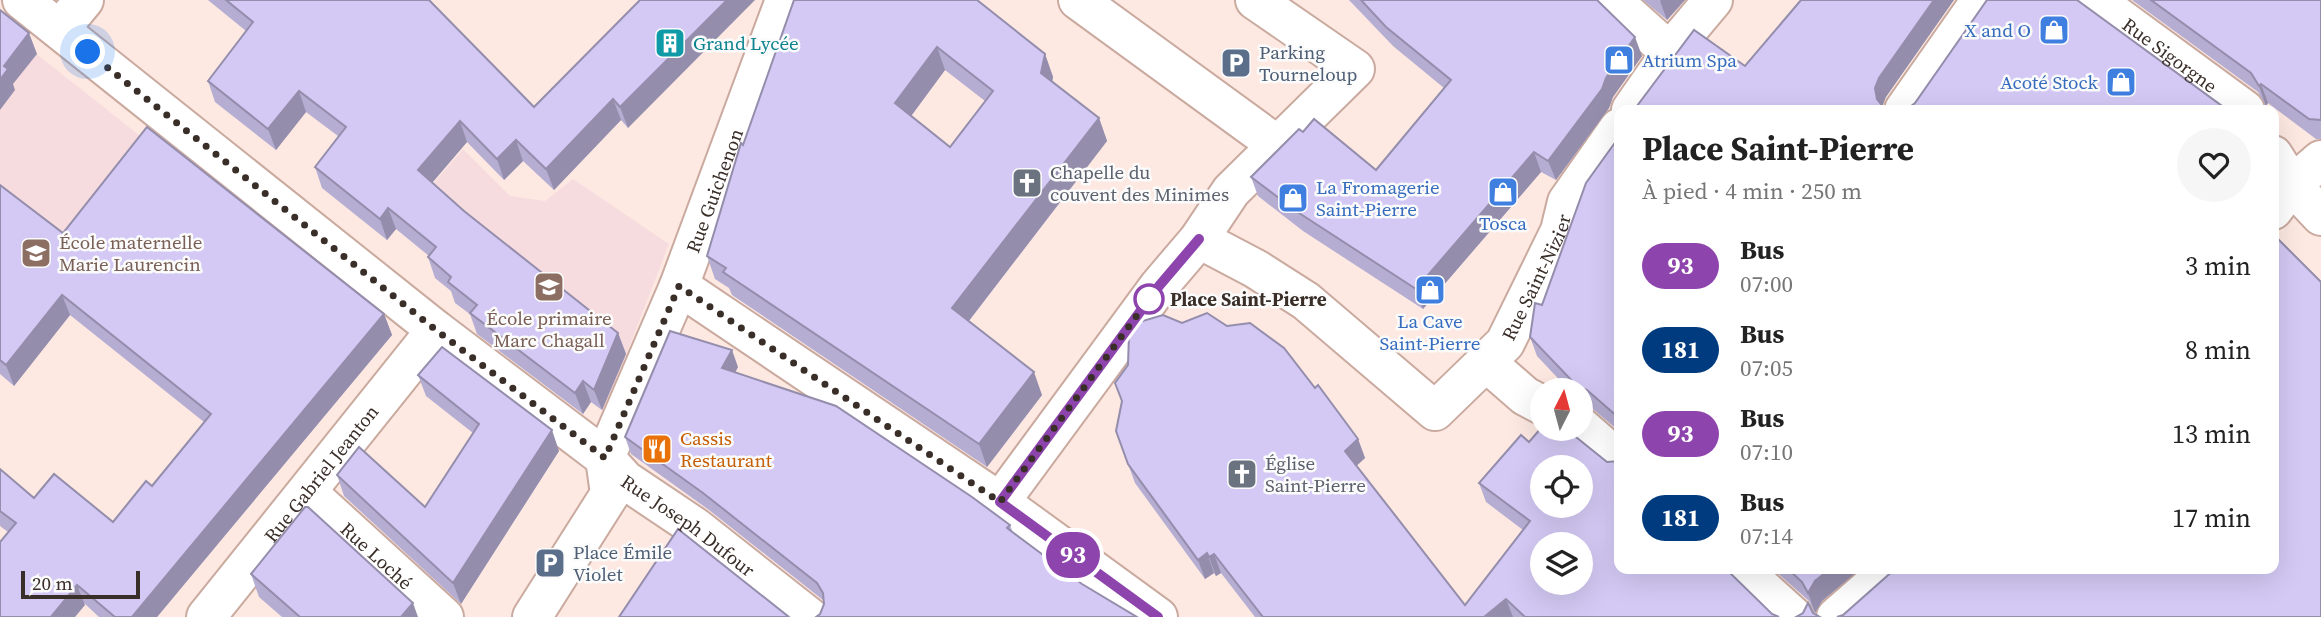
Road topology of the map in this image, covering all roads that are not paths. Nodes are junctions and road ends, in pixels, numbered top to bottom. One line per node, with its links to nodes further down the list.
1 (22, 0): 10 (street, Rue Joseph Dufour)
2 (84, 0): 10 (street)
3 (785, 0): 20 (street, Rue Guichenon)
4 (1078, 0): 16 (street)
5 (1255, 0): 16 (street)
6 (1612, 0): 11 (street)
7 (1713, 0): 11 (street)
8 (1981, 0): 13 (street)
9 (2095, 0): 14 (street, Rue Sigorgne)
10 (60, 29): 21 (street, Rue Joseph Dufour)
11 (1671, 53): 12 (street)
12 (1635, 105)
13 (1908, 105)
14 (2238, 105)
15 (1614, 135): 22 (street, Rue Saint-Nizier)
16 (1277, 145): 19 (street)
17 (2321, 160): 18 (street)
18 (2292, 191)
19 (1199, 239): 22 (street, Rue Saint-Nizier); 28 (street)
20 (679, 286): 26 (street, Rue Guichenon); 28 (street)
21 (436, 330): 26 (street, Rue Joseph Dufour); 27 (street, Rue Gabriel Jeanton)
22 (1487, 363): 23 (street)
23 (1530, 399)
24 (1593, 437): 25 (street)
25 (1614, 456)
26 (605, 458): 33 (street); 34 (street, Rue Joseph Dufour)
27 (308, 493): 31 (street, Rue Gabriel Jeanton); 32 (street, Rue Loché)
28 (1000, 502): 35 (street)
29 (1747, 574): 36 (street)
30 (1885, 574): 37 (street)
31 (206, 617)
32 (444, 617)
33 (532, 617)
34 (809, 617)
35 (1158, 617)
36 (1794, 617)
37 (1836, 617)

